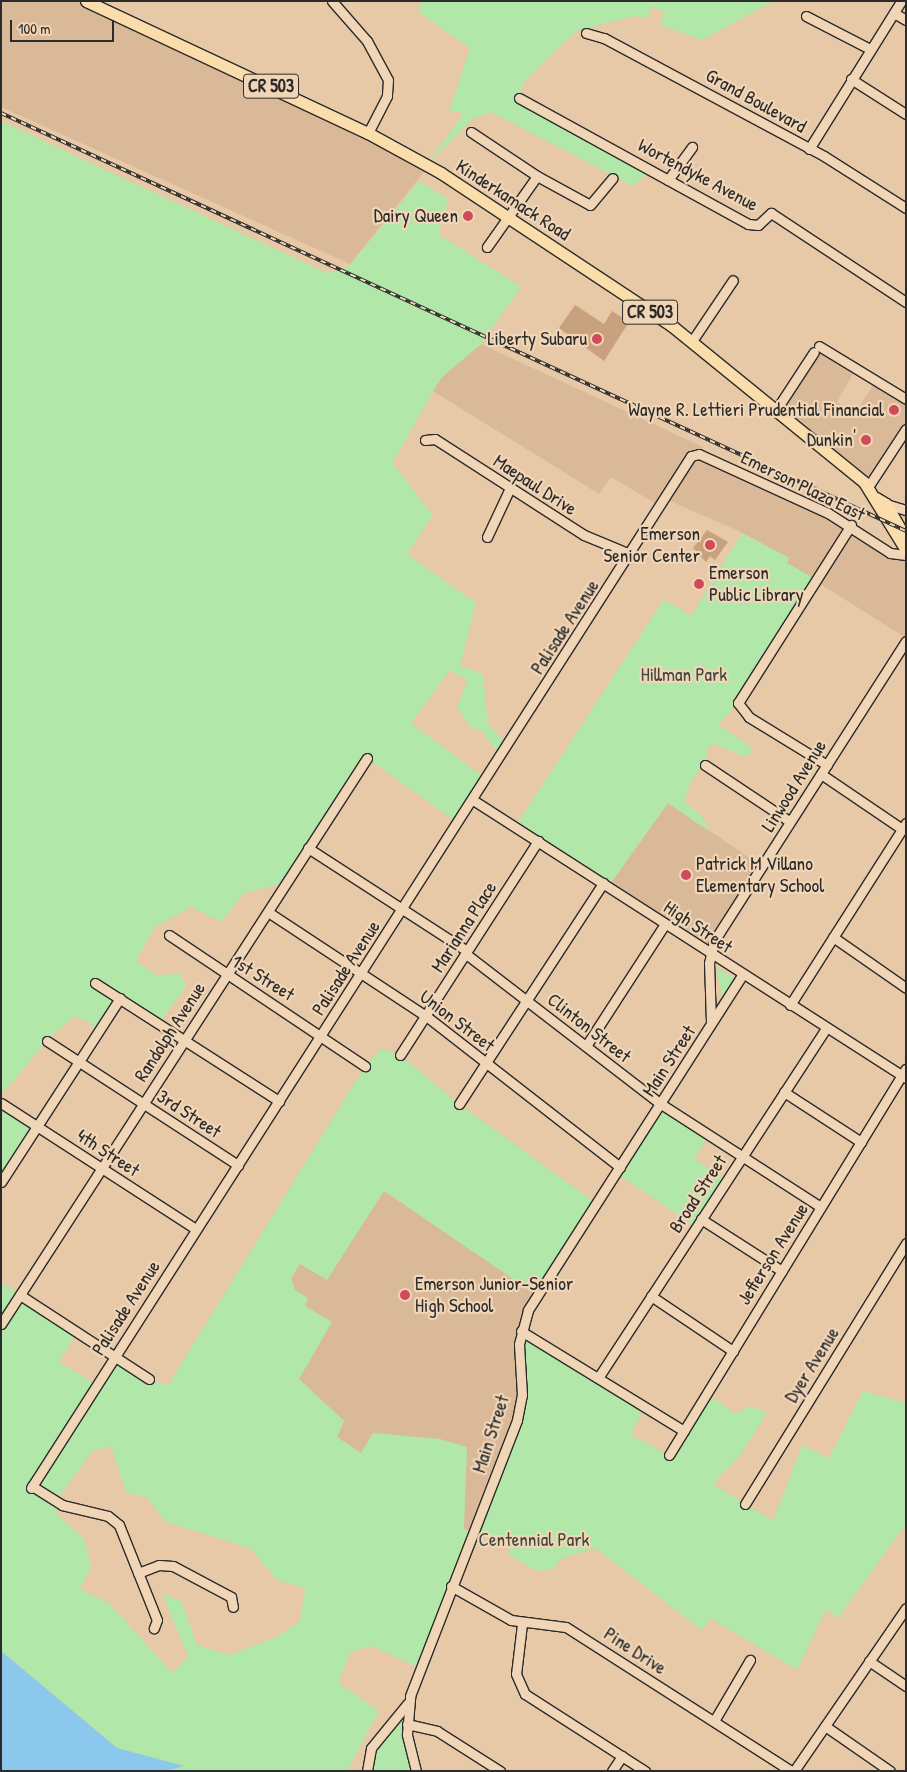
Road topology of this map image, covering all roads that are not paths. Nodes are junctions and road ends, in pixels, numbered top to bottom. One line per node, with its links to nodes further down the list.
1 (86, 1): 13 (main road, Kinderkamack Road / CR 503)
2 (332, 1): 13 (street)
3 (901, 1): 4 (street)
4 (894, 13): 6 (street); 8 (street)
5 (806, 16): 8 (street)
6 (906, 20)
7 (586, 33): 15 (street, Grand Boulevard)
8 (870, 49): 9 (street)
9 (851, 79): 11 (street); 15 (street)
10 (519, 98): 18 (street, Wortendyke Avenue)
11 (906, 114)
12 (472, 132): 16 (street)
13 (368, 133): 20 (main road, Kinderkamack Road / CR 503)
14 (692, 147): 18 (street)
15 (810, 149): 19 (street, Grand Boulevard)
16 (537, 176): 17 (street); 20 (street)
17 (613, 178)
18 (668, 180): 23 (street, Wortendyke Avenue)
19 (906, 208)
20 (510, 220): 21 (street); 24 (main road, Kinderkamack Road / CR 503)
21 (487, 248)
22 (733, 280): 24 (street)
23 (906, 302)
24 (692, 341): 26 (main road, Kinderkamack Road / CR 503)
25 (906, 399): 26 (street)
26 (776, 410): 30 (main road, Kinderkamack Road / CR 503)
27 (906, 429): 30 (street)
28 (425, 440): 31 (street, Maepaul Drive)
29 (686, 464): 34 (street, Emerson Plaza East); 38 (street, Palisade Avenue)
30 (868, 487): 32 (main road, Kinderkamack Road / CR 503)
31 (510, 488): 35 (street); 38 (street, Maepaul Drive)
32 (881, 501): 33 (street); 36 (main road, Kinderkamack Road / CR 503); 37 (main road, Kinderkamack Road / CR 503)
33 (906, 510)
34 (851, 525): 39 (street, Emerson Plaza East); 43 (street)
35 (487, 537)
36 (906, 539)
37 (906, 550)
38 (630, 554): 45 (street, Palisade Avenue)
39 (906, 555)
40 (906, 641): 43 (street, Linwood Avenue)
41 (367, 758): 49 (street, Randolph Avenue)
42 (706, 765): 46 (street)
43 (827, 765): 44 (street, Linwood Avenue)
44 (822, 774): 46 (street, Linwood Avenue); 47 (street)
45 (473, 800): 48 (street, High Street); 51 (street, Palisade Avenue)
46 (789, 821): 57 (street, Linwood Avenue)
47 (904, 826): 55 (street)
48 (538, 841): 50 (street, High Street); 56 (street, Marianna Place)
49 (308, 848): 51 (street, Clinton Street); 52 (street, Randolph Avenue)
50 (603, 883): 53 (street, High Street); 64 (street)
51 (402, 909): 56 (street, Clinton Street); 59 (street, Palisade Avenue)
52 (268, 912): 58 (street, Randolph Avenue); 59 (street, Union Street)
53 (665, 924): 57 (street, High Street); 72 (street)
54 (169, 935): 58 (street, 1st Street)
55 (833, 937): 62 (street); 65 (street)
56 (467, 952): 64 (street, Clinton Street); 66 (street, Marianna Place)
57 (710, 956): 60 (street, High Street); 69 (street, Linwood Avenue)
58 (227, 975): 68 (street, 1st Street); 70 (street, Randolph Avenue)
59 (360, 975): 66 (street, Union Street); 68 (street, Palisade Avenue)
60 (742, 976): 65 (street, High Street); 69 (street, Main Street)
61 (96, 983): 63 (street)
62 (906, 988)
63 (120, 998): 70 (street); 74 (street)
64 (527, 1000): 72 (street, Clinton Street); 75 (street)
65 (790, 1005): 67 (street, High Street)
66 (426, 1016): 73 (street, Marianna Place); 75 (street, Union Street)
67 (826, 1028): 77 (street, High Street); 78 (street, Broad Street)
68 (322, 1034): 76 (street, 1st Street); 79 (street, Palisade Avenue)
69 (704, 1038): 83 (street, Main Street)
70 (185, 1040): 79 (street); 81 (street, Randolph Avenue)
71 (47, 1041): 74 (street, 3rd Street)
72 (586, 1046): 83 (street, Clinton Street)
73 (400, 1056)
74 (80, 1062): 81 (street, 3rd Street); 84 (street)
75 (487, 1064): 82 (street); 88 (street, Union Street)
76 (365, 1066)
77 (904, 1074): 85 (street, Jefferson Avenue)
78 (784, 1092): 85 (street); 86 (street, Broad Street)
79 (279, 1101): 87 (street, Palisade Avenue)
80 (1, 1104): 84 (street, 4th Street)
81 (144, 1104): 87 (street, 3rd Street); 89 (street, Randolph Avenue)
82 (459, 1104)
83 (661, 1104): 86 (street, Clinton Street); 88 (street, Main Street)
84 (37, 1127): 89 (street, 4th Street); 90 (street)
85 (861, 1142): 91 (street, Jefferson Avenue)
86 (742, 1156): 91 (street, Clinton Street); 92 (street, Broad Street)
87 (238, 1165): 93 (street, Palisade Avenue)
88 (620, 1167): 99 (street, Main Street)
89 (102, 1168): 93 (street, 4th Street); 96 (street, Randolph Avenue)
90 (1, 1182)
91 (821, 1207): 95 (street, Jefferson Avenue)
92 (701, 1219): 95 (street); 97 (street, Broad Street)
93 (196, 1229): 101 (street, Palisade Avenue)
94 (906, 1243): 106 (street, Dyer Avenue)
95 (782, 1270): 100 (street, Jefferson Avenue)
96 (20, 1295): 98 (street, Randolph Avenue); 101 (street)
97 (650, 1296): 100 (street); 102 (street, Broad Street)
98 (1, 1324)
99 (521, 1331): 102 (street); 108 (street, Main Street)
100 (733, 1351): 104 (street, Jefferson Avenue)
101 (115, 1356): 103 (street); 107 (street, Palisade Avenue)
102 (598, 1378): 104 (street)
103 (149, 1379)
104 (684, 1431): 105 (street, Jefferson Avenue)
105 (669, 1455)
106 (745, 1504)
107 (138, 1573): 109 (street); 112 (street)
108 (451, 1586): 111 (street, Pine Drive); 116 (street, Main Street)
109 (233, 1607)
110 (906, 1608): 114 (street)
111 (522, 1624): 117 (street, Pine Drive); 120 (street)
112 (154, 1628)
113 (750, 1660): 117 (street)
114 (869, 1661): 115 (street); 119 (street)
115 (906, 1686)
116 (409, 1703): 118 (street, Main Street); 121 (street)
117 (714, 1721): 126 (street, Pine Drive)
118 (407, 1724): 122 (street, Main Street); 123 (street)
119 (824, 1726): 126 (street); 127 (street)
120 (622, 1756): 124 (street); 125 (street)
121 (367, 1771)
122 (416, 1771)
123 (500, 1771)
124 (612, 1771)
125 (645, 1771)
126 (793, 1771)
127 (890, 1771)

